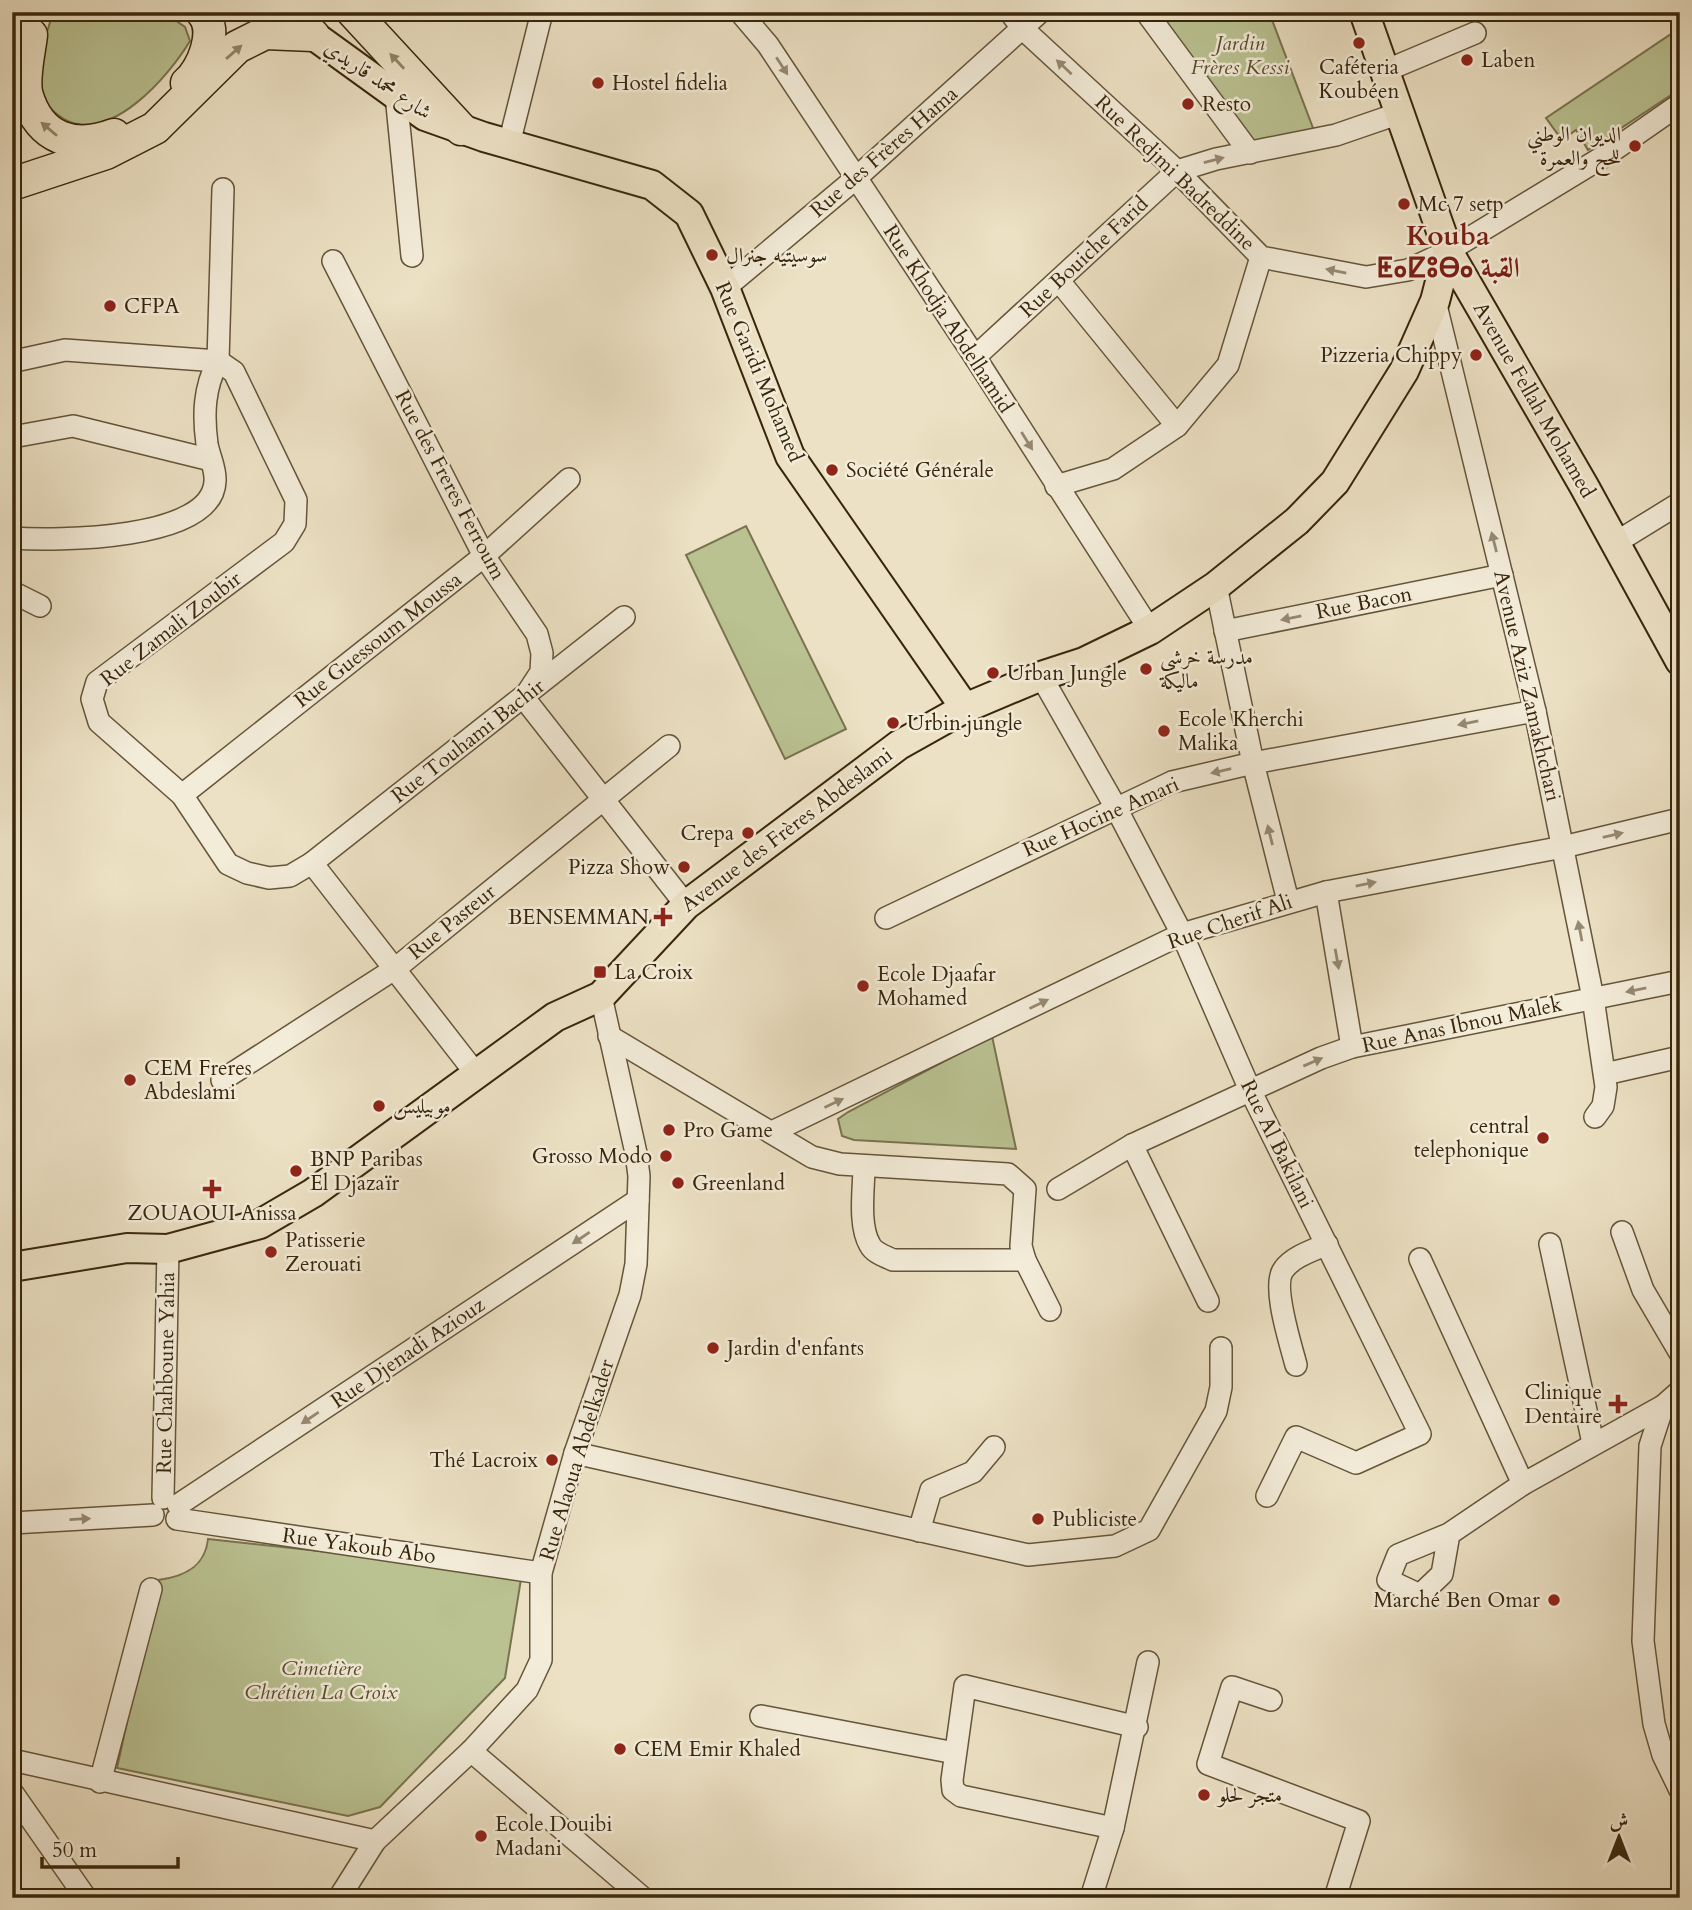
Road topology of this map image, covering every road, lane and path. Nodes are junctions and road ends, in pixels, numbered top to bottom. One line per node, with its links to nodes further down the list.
1 (202, 12): 11 (highway, one-way to 11)
2 (258, 12): 13 (highway)
3 (281, 12): 13 (highway)
4 (542, 12): 19 (street)
5 (740, 12): 22 (street, Rue Khodja Abdelhamid, one-way to 22)
6 (1040, 12): 10 (street, Rue des Frères Hama)
7 (1146, 12): 20 (street)
8 (1364, 12): 14 (main road, Avenue Fellah Mohamed)
9 (366, 20): 19 (highway, one-way to 9)
10 (1016, 20): 21 (street, Rue Redjmi Badreddine, one-way to 10); 22 (street, Rue des Frères Hama)
11 (36, 24): 15 (highway)
12 (1475, 33): 14 (street)
13 (313, 35): 16 (main road, شارع محمد قاريدي); 23 (highway, one-way to 13)
14 (1385, 71): 18 (main road, Avenue Fellah Mohamed)
15 (12, 79)
16 (396, 95): 19 (main road, شارع محمد قاريدي); 26 (street)
17 (1680, 104): 25 (street, Rue Redjmi Badreddine)
18 (1400, 113): 20 (street, Rue Bouiche Farid); 25 (main road, Avenue Fellah Mohamed)
19 (485, 136): 30 (main road, Rue Garidi Mohamed)
20 (1250, 153): 21 (street, Rue Bouiche Farid, one-way to 20)
21 (1177, 171): 27 (street, Rue Redjmi Badreddine); 29 (street, Rue Bouiche Farid)
22 (855, 179): 30 (street, Rue des Frères Hama); 32 (street, Rue Khodja Abdelhamid)
23 (12, 184)
24 (223, 189): 34 (street)
25 (1448, 251): 27 (street, Rue Redjmi Badreddine, one-way to 27); 31 (main road, Avenue des Frères Abdeslami); 42 (main road, Avenue Fellah Mohamed)
26 (412, 256)
27 (1261, 257): 35 (street)
28 (333, 261): 43 (street, Rue des Freres Ferroum)
29 (1059, 281): 32 (street, Rue Bouiche Farid); 35 (street)
30 (725, 288): 54 (main road, Rue Garidi Mohamed)
31 (1435, 301): 44 (street, Avenue Aziz Zamakhchari, one-way to 31); 45 (main road, Avenue des Frères Abdeslami)
32 (975, 357): 39 (street, Rue Khodja Abdelhamid, one-way to 39)
33 (15, 360): 34 (street)
34 (218, 361): 37 (street); 58 (street, Rue Zamali Zoubir)
35 (1177, 426): 39 (street)
36 (18, 436): 37 (street)
37 (211, 460): 41 (street)
38 (569, 479): 43 (street, Rue Guessoum Moussa)
39 (1056, 486): 49 (street, Rue Khodja Abdelhamid)
40 (1680, 503): 42 (street)
41 (12, 538)
42 (1615, 543): 51 (main road, Avenue Fellah Mohamed)
43 (484, 556): 53 (street, Rue des Freres Ferroum); 58 (street, Rue Guessoum Moussa)
44 (1502, 575): 50 (street, Rue Bacon, one-way to 50); 55 (street, Avenue Aziz Zamakhchari)
45 (1216, 586): 49 (main road, Avenue des Frères Abdeslami); 50 (street)
46 (12, 592): 47 (street)
47 (40, 606)
48 (624, 617): 53 (street, Rue Touhami Bachir)
49 (1150, 630): 52 (main road, Avenue des Frères Abdeslami)
50 (1225, 631): 57 (street)
51 (1680, 661)
52 (1041, 676): 54 (main road, Avenue des Frères Abdeslami); 60 (street, Rue Al Bakilani)
53 (524, 698): 59 (street); 63 (street, Rue Touhami Bachir)
54 (965, 708): 66 (main road, Avenue des Frères Abdeslami)
55 (1535, 711): 57 (street, Rue Hocine Amari, one-way to 57); 62 (street, Avenue Aziz Zamakhchari)
56 (669, 746): 59 (street, Rue Pasteur)
57 (1253, 763): 60 (street, Rue Hocine Amari, one-way to 60); 65 (street, one-way to 57)
58 (182, 795): 63 (street, Rue Zamali Zoubir)
59 (602, 799): 66 (street); 69 (street, Rue Pasteur)
60 (1115, 806): 67 (street, Rue Hocine Amari); 68 (street, Rue Al Bakilani)
61 (1680, 819): 62 (street, Rue Cherif Ali, one-way to 61)
62 (1563, 847): 64 (street, Rue Cherif Ali, one-way to 62); 72 (street, Avenue Aziz Zamakhchari, one-way to 62)
63 (312, 863): 69 (street)
64 (1326, 892): 65 (street, Rue Cherif Ali); 74 (street, one-way to 74)
65 (1288, 901): 68 (street, Rue Cherif Ali)
66 (686, 905): 71 (main road, Avenue des Frères Abdeslami)
67 (886, 918)
68 (1182, 934): 79 (street, Rue Al Bakilani); 81 (street, Rue Cherif Ali, one-way to 68)
69 (396, 968): 77 (street); 78 (street, Rue Pasteur)
70 (1680, 981): 72 (street, Rue Anas Ibnou Malek, one-way to 72)
71 (601, 996): 73 (street, Rue Alaoua Abdelkader); 77 (main road, Avenue des Frères Abdeslami)
72 (1593, 998): 74 (street, Rue Anas Ibnou Malek); 76 (street, Avenue Aziz Zamakhchari)
73 (609, 1037): 81 (street); 85 (street, Rue Alaoua Abdelkader)
74 (1352, 1047): 79 (street, Rue Anas Ibnou Malek, one-way to 74)
75 (1680, 1057): 76 (street)
76 (1605, 1074): 80 (street, Avenue Aziz Zamakhchari)
77 (477, 1076): 89 (main road, Avenue des Frères Abdeslami)
78 (222, 1080)
79 (1250, 1090): 82 (street, Rue Anas Ibnou Malek); 87 (street, Rue Al Bakilani)
80 (1595, 1117)
81 (772, 1132): 83 (street)
82 (1132, 1145): 84 (street, Rue Anas Ibnou Malek); 93 (street)
83 (864, 1166): 91 (street); 91 (street)
84 (1058, 1189)
85 (638, 1200): 102 (street, Rue Alaoua Abdelkader); 105 (street, Rue Djenadi Aziouz, one-way to 105)
86 (1622, 1232): 96 (street)
87 (1327, 1244): 97 (street); 104 (street, Rue Al Bakilani)
88 (1550, 1244): 100 (street)
89 (168, 1249): 92 (main road, Avenue des Frères Abdeslami); 105 (street, Rue Chahboune Yahia)
90 (1420, 1259): 103 (street)
91 (1025, 1260): 94 (street)
92 (12, 1267)
93 (1208, 1301)
94 (1050, 1310)
95 (1221, 1348): 107 (street)
96 (1680, 1353)
97 (1296, 1365)
98 (1680, 1391): 99 (street)
99 (1663, 1406): 100 (street); 119 (street)
100 (1592, 1443): 103 (street)
101 (994, 1447): 107 (street)
102 (575, 1453): 107 (street); 109 (street, Rue Alaoua Abdelkader)
103 (1523, 1485): 108 (street)
104 (1268, 1496)
105 (168, 1510): 106 (street, Rue Yakoub Abo, one-way to 105); 109 (street, Rue Yakoub Abo)
106 (12, 1524)
107 (919, 1531)
108 (1449, 1534)
109 (541, 1573): 115 (street, Rue Alaoua Abdelkader)
110 (151, 1589): 118 (street)
111 (1148, 1662): 114 (street)
112 (1271, 1700): 127 (street)
113 (761, 1716): 116 (street)
114 (1137, 1727): 116 (street); 121 (street)
115 (471, 1751): 122 (street, Rue Alaoua Abdelkader); 125 (street)
116 (955, 1753): 121 (street)
117 (12, 1760): 118 (street)
118 (100, 1782): 122 (street)
119 (1680, 1790)
120 (12, 1792): 123 (street)
121 (1113, 1828): 126 (street)
122 (374, 1841): 124 (street, Rue Alaoua Abdelkader)
123 (86, 1898)
124 (339, 1898)
125 (643, 1898)
126 (1091, 1898)
127 (1335, 1898)

